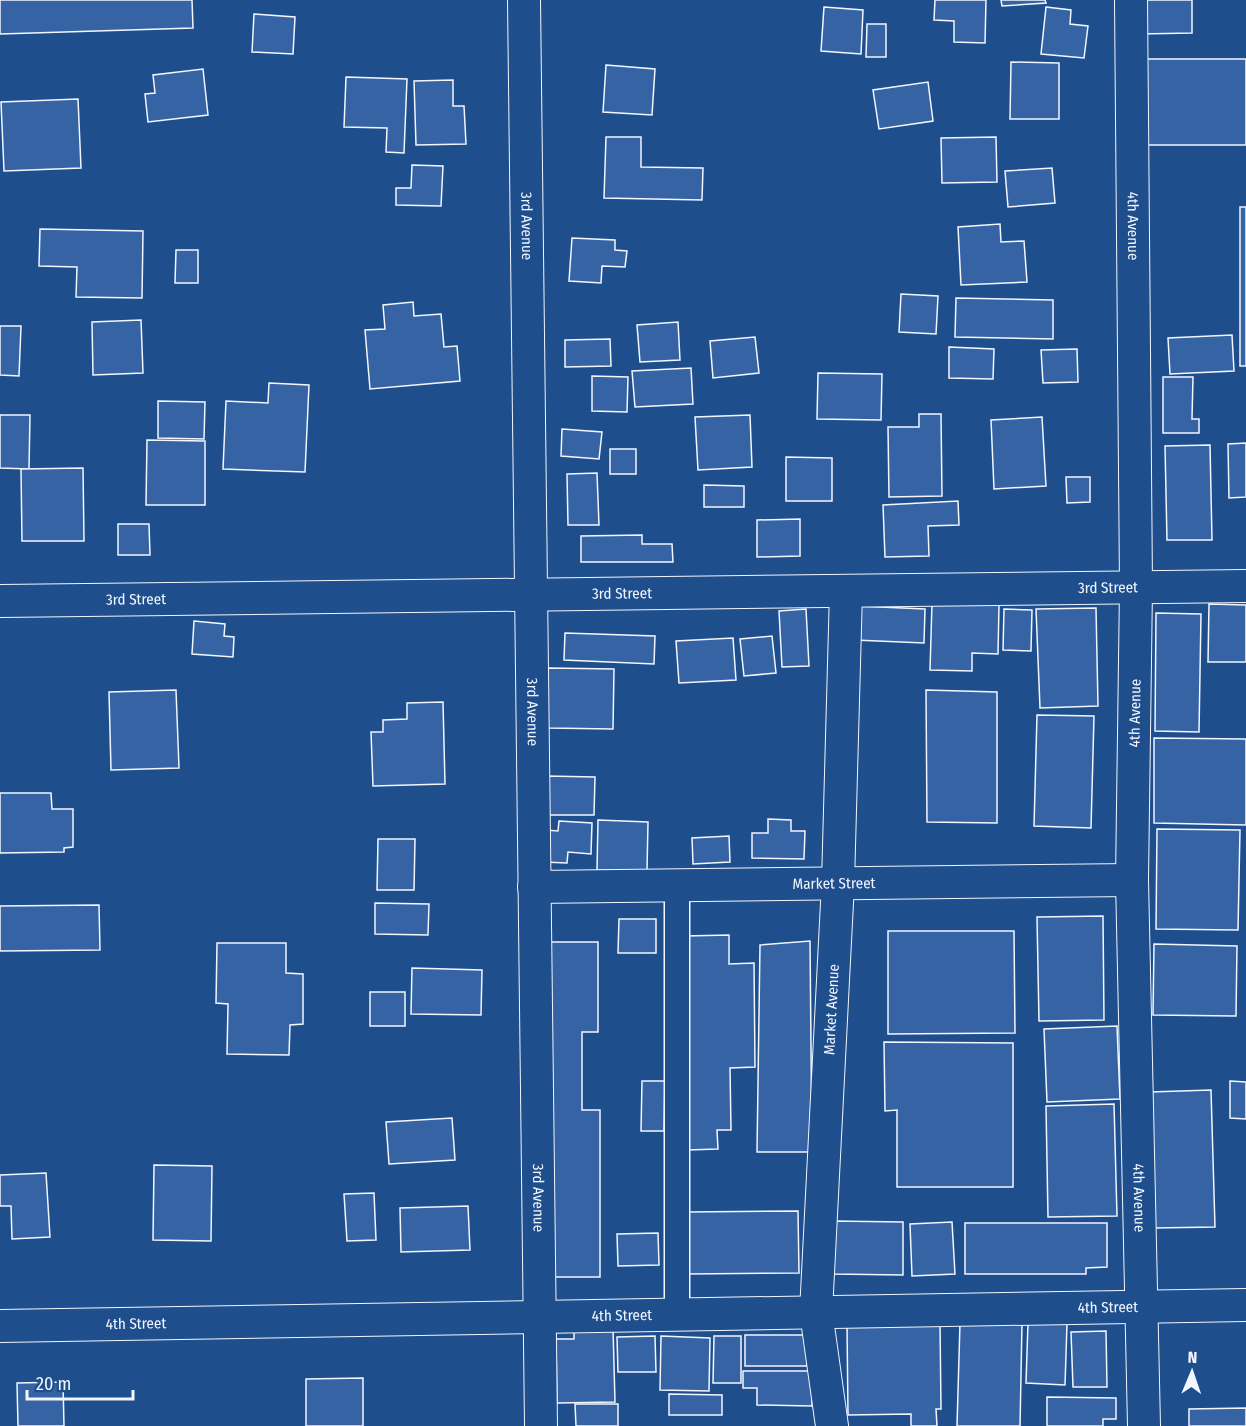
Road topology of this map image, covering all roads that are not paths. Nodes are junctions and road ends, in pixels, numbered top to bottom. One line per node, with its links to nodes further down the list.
1 (524, 0): 6 (street, 3rd Avenue)
2 (1131, 0): 4 (street, 4th Avenue)
3 (1246, 586): 4 (street, 3rd Street)
4 (1136, 587): 5 (street, 3rd Street); 8 (street, 4th Avenue)
5 (846, 591): 6 (street, 3rd Street); 9 (street, Market Avenue)
6 (531, 594): 7 (street, 3rd Street); 11 (street, 3rd Avenue)
7 (0, 601)
8 (1132, 880): 9 (street, Market Street); 13 (street, 4th Avenue)
9 (838, 884): 10 (street, Market Street); 14 (street, Market Avenue)
10 (677, 885): 11 (street, Market Street); 15 (street)
11 (534, 887): 16 (street, 3rd Avenue)
12 (1246, 1305): 13 (street, 4th Street)
13 (1143, 1306): 14 (street, 4th Street); 20 (street, 4th Avenue)
14 (816, 1312): 15 (street, 4th Street); 19 (street, Market Avenue)
15 (677, 1315): 16 (street, 4th Street)
16 (540, 1317): 17 (street, 4th Street); 18 (street, 3rd Avenue)
17 (0, 1326)
18 (541, 1426)
19 (832, 1426)
20 (1144, 1426)

